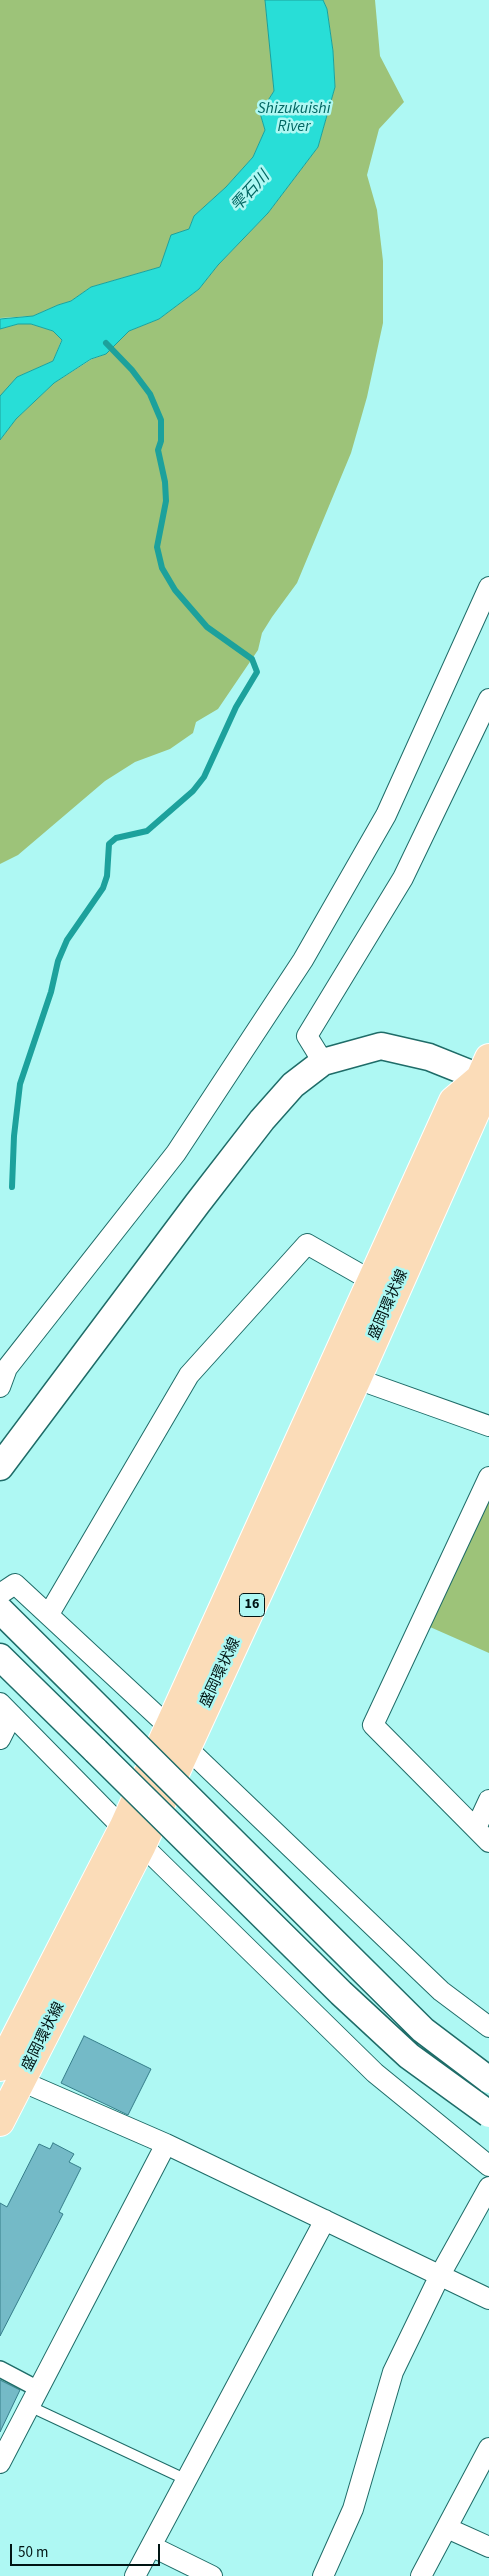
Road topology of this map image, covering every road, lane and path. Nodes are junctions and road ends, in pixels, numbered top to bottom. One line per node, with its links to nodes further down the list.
1 (489, 587): 7 (street)
2 (487, 711): 3 (street)
3 (323, 1062): 4 (street); 9 (street)
4 (486, 1072): 5 (main road, 盛岡環状線 / 16); 6 (main road, 盛岡環状線 / 16)
5 (372, 1281): 13 (street); 16 (main road, 盛岡環状線 / 16)
6 (356, 1378): 8 (street); 18 (main road, 盛岡環状線 / 16)
7 (0, 1387)
8 (489, 1426)
9 (0, 1467)
10 (489, 1477): 20 (street)
11 (0, 1594): 13 (street)
12 (0, 1610): 24 (street, bridge)
13 (49, 1614): 16 (street)
14 (0, 1657): 25 (street, bridge)
15 (6, 1709): 17 (street); 21 (street)
16 (168, 1726): 21 (main road, 盛岡環状線 / 16)
17 (0, 1739)
18 (187, 1748): 21 (main road, 盛岡環状線 / 16); 22 (street)
19 (489, 1800): 20 (street)
20 (482, 1835)
21 (133, 1836): 23 (main road, 盛岡環状線 / 16); 28 (street)
22 (489, 2027)
23 (11, 2074): 26 (main road, 盛岡環状線 / 16); 27 (street)
24 (489, 2080)
25 (489, 2114)
26 (0, 2122)
27 (166, 2144): 30 (street); 34 (street)
28 (489, 2166)
29 (489, 2187): 31 (street)
30 (325, 2220): 31 (street); 37 (street)
31 (440, 2275): 32 (street); 43 (street)
32 (489, 2299)
33 (0, 2369): 34 (street)
34 (34, 2397): 36 (street); 37 (lane)
35 (489, 2448): 38 (street)
36 (0, 2463)
37 (187, 2480): 39 (street)
38 (447, 2528): 40 (street); 44 (street)
39 (151, 2546): 41 (street); 42 (street)
40 (489, 2548)
41 (135, 2576)
42 (212, 2576)
43 (323, 2576)
44 (421, 2576)

